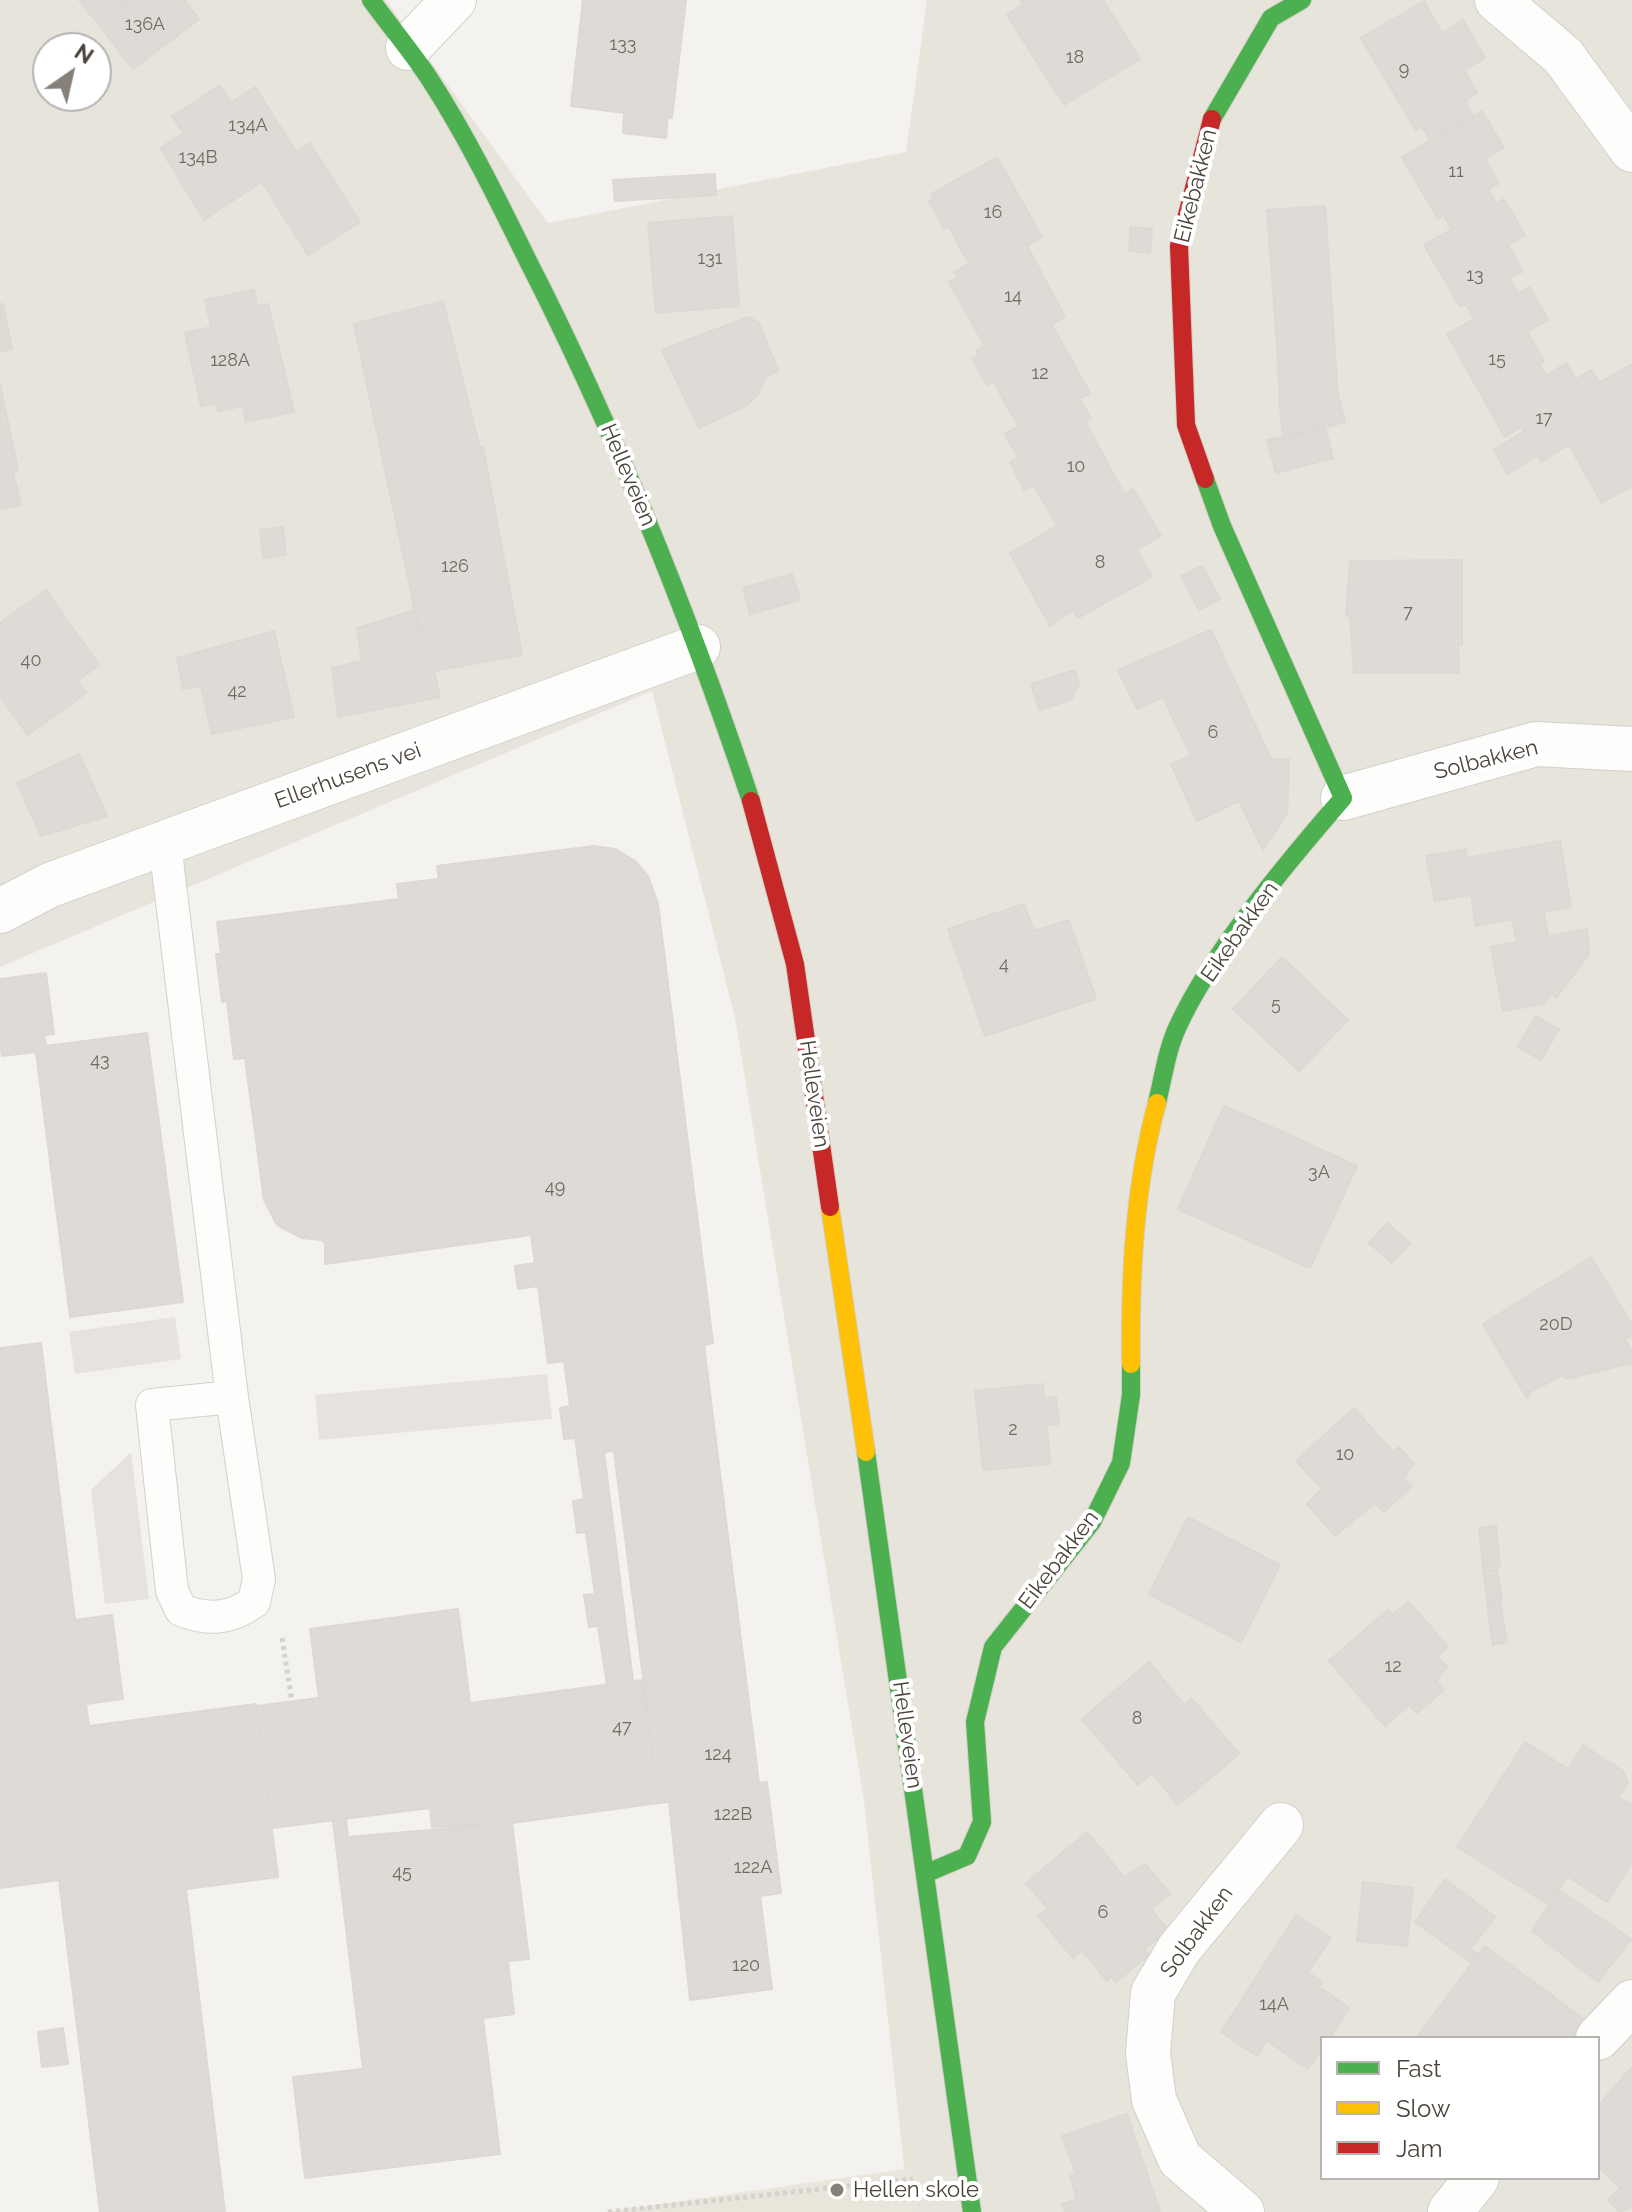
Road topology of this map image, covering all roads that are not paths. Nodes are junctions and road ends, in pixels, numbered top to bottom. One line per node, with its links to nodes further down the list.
1 (371, 0): 5 (main road, Helleveien)
2 (454, 0): 5 (street)
3 (1302, 0): 9 (main road, Eikebakken)
4 (1497, 0): 6 (street)
5 (408, 48): 7 (main road, Helleveien)
6 (1632, 150)
7 (698, 647): 10 (street, Ellerhusens vei); 14 (main road, Helleveien)
8 (1632, 749): 9 (street, Solbakken)
9 (1343, 798): 14 (main road, Eikebakken)
10 (165, 844): 11 (street, Ellerhusens vei); 12 (lane)
11 (0, 911)
12 (232, 1397): 12 (lane)
13 (1281, 1825): 19 (street, Solbakken)
14 (927, 1873): 18 (main road, Helleveien)
15 (1632, 2002): 16 (street)
16 (1600, 2036)
17 (1475, 2180): 20 (street)
18 (972, 2212)
19 (1242, 2212)
20 (1450, 2212)

